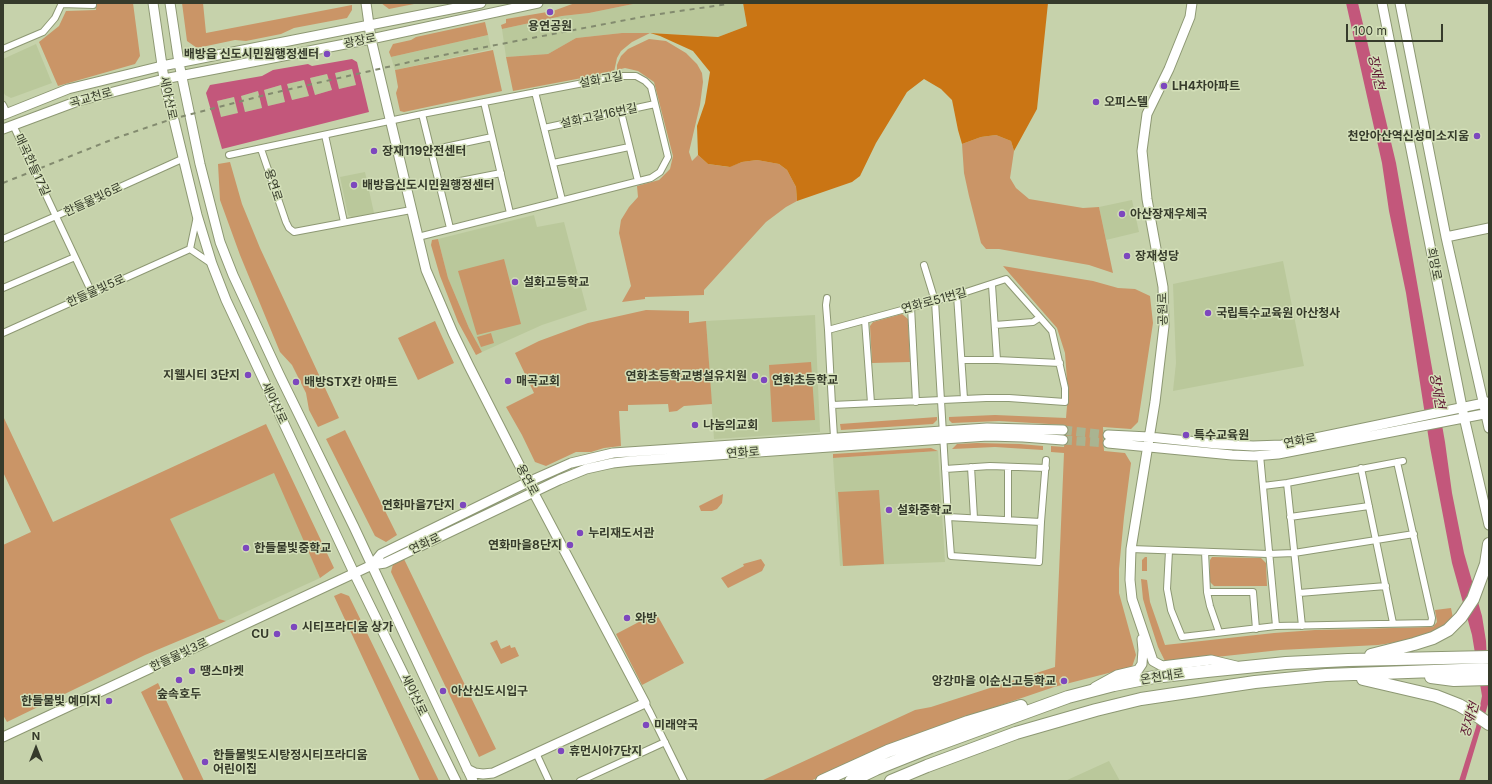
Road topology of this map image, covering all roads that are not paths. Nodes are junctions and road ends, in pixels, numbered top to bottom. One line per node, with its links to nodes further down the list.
1 (93, 3): 10 (street)
2 (153, 3): 15 (street, 새아산로)
3 (170, 3): 14 (street, 새아산로)
4 (366, 3): 11 (street, 용연로)
5 (481, 3): 11 (street, 광장로)
6 (538, 3): 12 (street, 광장로)
7 (1192, 3): 83 (street, 공원로)
8 (1382, 3): 75 (street, 희망로)
9 (1400, 3): 48 (street, 희망로)
10 (62, 4): 13 (street)
11 (369, 26): 12 (street, 용연로); 14 (street, 광장로)
12 (372, 39): 16 (street, 광장로); 24 (street, 용연로)
13 (3, 49)
14 (179, 62): 15 (street, 곡교천로); 16 (street, 새아산로)
15 (162, 66): 17 (street, 새아산로); 21 (street, 곡교천로)
16 (182, 76): 17 (street, 곡교천로); 110 (street, 새아산로)
17 (164, 79): 25 (street, 곡교천로); 34 (street, 새아산로)
18 (535, 92): 19 (street, 설화고길); 20 (street, 설화고길); 26 (street, 설화고길16번길)
19 (484, 102): 23 (street, 설화고길); 29 (street)
20 (655, 104): 22 (street, 설화고길16번길); 37 (street, 설화고길)
21 (4, 111)
22 (621, 112): 26 (street, 설화고길16번길); 30 (street)
23 (422, 114): 24 (street, 설화고길); 32 (street)
24 (392, 121): 28 (street); 40 (street, 용연로)
25 (13, 125): 27 (street, 곡교천로); 43 (street, 매곡한들17길)
26 (544, 128): 35 (street, 설화고길16번길)
27 (3, 129)
28 (325, 135): 31 (street); 44 (street)
29 (492, 138): 32 (street); 36 (street)
30 (629, 147): 35 (street); 37 (street)
31 (261, 149): 33 (street); 44 (street, 용연로)
32 (431, 150): 38 (street)
33 (229, 155)
34 (182, 159): 42 (street, 새아산로); 43 (street, 한들물빛6로)
35 (553, 162): 39 (street, 설화고길16번길)
36 (501, 173): 38 (street); 41 (street)
37 (638, 181): 39 (street, 설화고길)
38 (440, 185): 45 (street)
39 (562, 200): 41 (street, 설화고길)
40 (411, 210): 44 (street, 용연로); 47 (street, 용연로)
41 (510, 213): 45 (street, 설화고길)
42 (197, 215): 50 (street); 52 (street, 새아산로)
43 (56, 216): 49 (street, 한들물빛6로); 51 (street, 매곡한들17길)
44 (344, 222)
45 (450, 228): 47 (street, 설화고길)
46 (1489, 228): 48 (street)
47 (418, 237): 91 (street, 용연로)
48 (1446, 237): 73 (street, 희망로)
49 (3, 239)
50 (190, 249): 52 (street); 56 (street, 한들물빛5로)
51 (75, 257): 55 (street); 56 (street, 매곡한들17길)
52 (212, 264): 111 (street, 새아산로)
53 (924, 265): 59 (street)
54 (992, 285): 57 (street, 연화로51번길); 61 (street, 연화로51번길); 63 (street)
55 (3, 288)
56 (92, 293): 65 (street, 한들물빛5로)
57 (957, 295): 59 (street, 연화로51번길); 66 (street)
58 (827, 298): 64 (street)
59 (935, 301): 60 (street, 연화로51번길); 70 (street)
60 (911, 307): 62 (street, 연화로51번길); 71 (street)
61 (1039, 318): 63 (street); 68 (street, 연화로51번길)
62 (865, 320): 64 (street, 연화로51번길); 72 (street)
63 (995, 325): 67 (street)
64 (828, 330): 74 (street)
65 (3, 333)
66 (962, 360): 67 (street); 69 (street)
67 (996, 360): 68 (street)
68 (1060, 363): 69 (street, 연화로51번길)
69 (964, 399): 70 (street)
70 (941, 401): 71 (street); 79 (street)
71 (916, 402): 72 (street)
72 (870, 403): 74 (street)
73 (1486, 403): 75 (street, 연화로); 76 (street, 희망로)
74 (832, 405): 81 (street)
75 (1463, 407): 77 (street, 희망로); 83 (street, 연화로)
76 (1487, 413): 77 (street, 연화로); 78 (street, 희망로)
77 (1464, 417): 84 (street, 연화로); 101 (street, 희망로)
78 (1489, 428)
79 (943, 435): 80 (street, 연화로); 81 (street, 연화로); 90 (street); 94 (street, 연화로)
80 (1063, 435)
81 (834, 438): 91 (street, 연화로)
82 (1108, 439): 83 (street, 연화로)
83 (1149, 442): 84 (street, 연화로); 105 (street, 공원로)
84 (1260, 455): 93 (street)
85 (1046, 460): 88 (street)
86 (1008, 466): 87 (street); 88 (street); 99 (street)
87 (971, 467): 90 (street); 98 (street)
88 (1046, 468): 100 (street)
89 (1361, 468): 92 (street); 95 (street); 102 (street)
90 (946, 469): 96 (street)
91 (528, 482): 94 (street, 용연로); 110 (street, 연화로)
92 (1287, 484): 93 (street); 97 (street)
93 (1263, 486): 109 (street)
94 (534, 493): 110 (street, 연화로); 130 (street, 용연로)
95 (1369, 506): 97 (street); 103 (street)
96 (948, 516): 98 (street); 100 (street)
97 (1290, 517): 108 (street)
98 (974, 518): 99 (street)
99 (1008, 520): 100 (street)
100 (1041, 522)
101 (1489, 525)
102 (1414, 534): 103 (street); 116 (street)
103 (1376, 541): 108 (street); 112 (street)
104 (1489, 544): 122 (highway)
105 (1131, 549): 106 (street); 115 (street, 공원로)
106 (1169, 551): 107 (street); 120 (street)
107 (1206, 552): 109 (street); 113 (street)
108 (1294, 552): 109 (street); 114 (street)
109 (1268, 554): 117 (street)
110 (372, 565): 111 (street, 한들물빛3로); 136 (street, 새아산로)
111 (354, 574): 133 (street, 한들물빛3로); 138 (street, 새아산로)
112 (1386, 586): 114 (street); 116 (street)
113 (1208, 592): 119 (street); 120 (street)
114 (1299, 593): 118 (street)
115 (1140, 623): 123 (street); 128 (street)
116 (1393, 624): 118 (street)
117 (1276, 626): 118 (street); 119 (street)
118 (1302, 626)
119 (1256, 629): 120 (street)
120 (1219, 632)
121 (1489, 657): 122 (highway, 온천대로)
122 (1348, 660): 123 (highway, 온천대로)
123 (1242, 667): 128 (highway, 온천대로)
124 (1489, 669): 126 (highway, 온천대로)
125 (1344, 675): 126 (highway, 온천대로); 129 (highway, 온천대로); 132 (highway)
126 (1460, 675): 127 (highway)
127 (1489, 679)
128 (1086, 692): 131 (highway, 온천대로)
129 (1141, 699): 146 (highway, 온천대로); 147 (highway)
130 (644, 703): 134 (street, 용연로); 135 (street)
131 (1044, 706): 144 (highway); 145 (highway, 온천대로)
132 (1489, 724)
133 (3, 737)
134 (665, 742): 142 (street); 143 (street, 용연로)
135 (536, 754): 137 (street); 141 (street)
136 (467, 769): 137 (street); 139 (street, 새아산로)
137 (493, 774): 140 (street)
138 (455, 780)
139 (473, 781)
140 (486, 781)
141 (549, 781)
142 (580, 781)
143 (684, 781)
144 (822, 781)
145 (852, 781)
146 (891, 781)
147 (910, 781)

